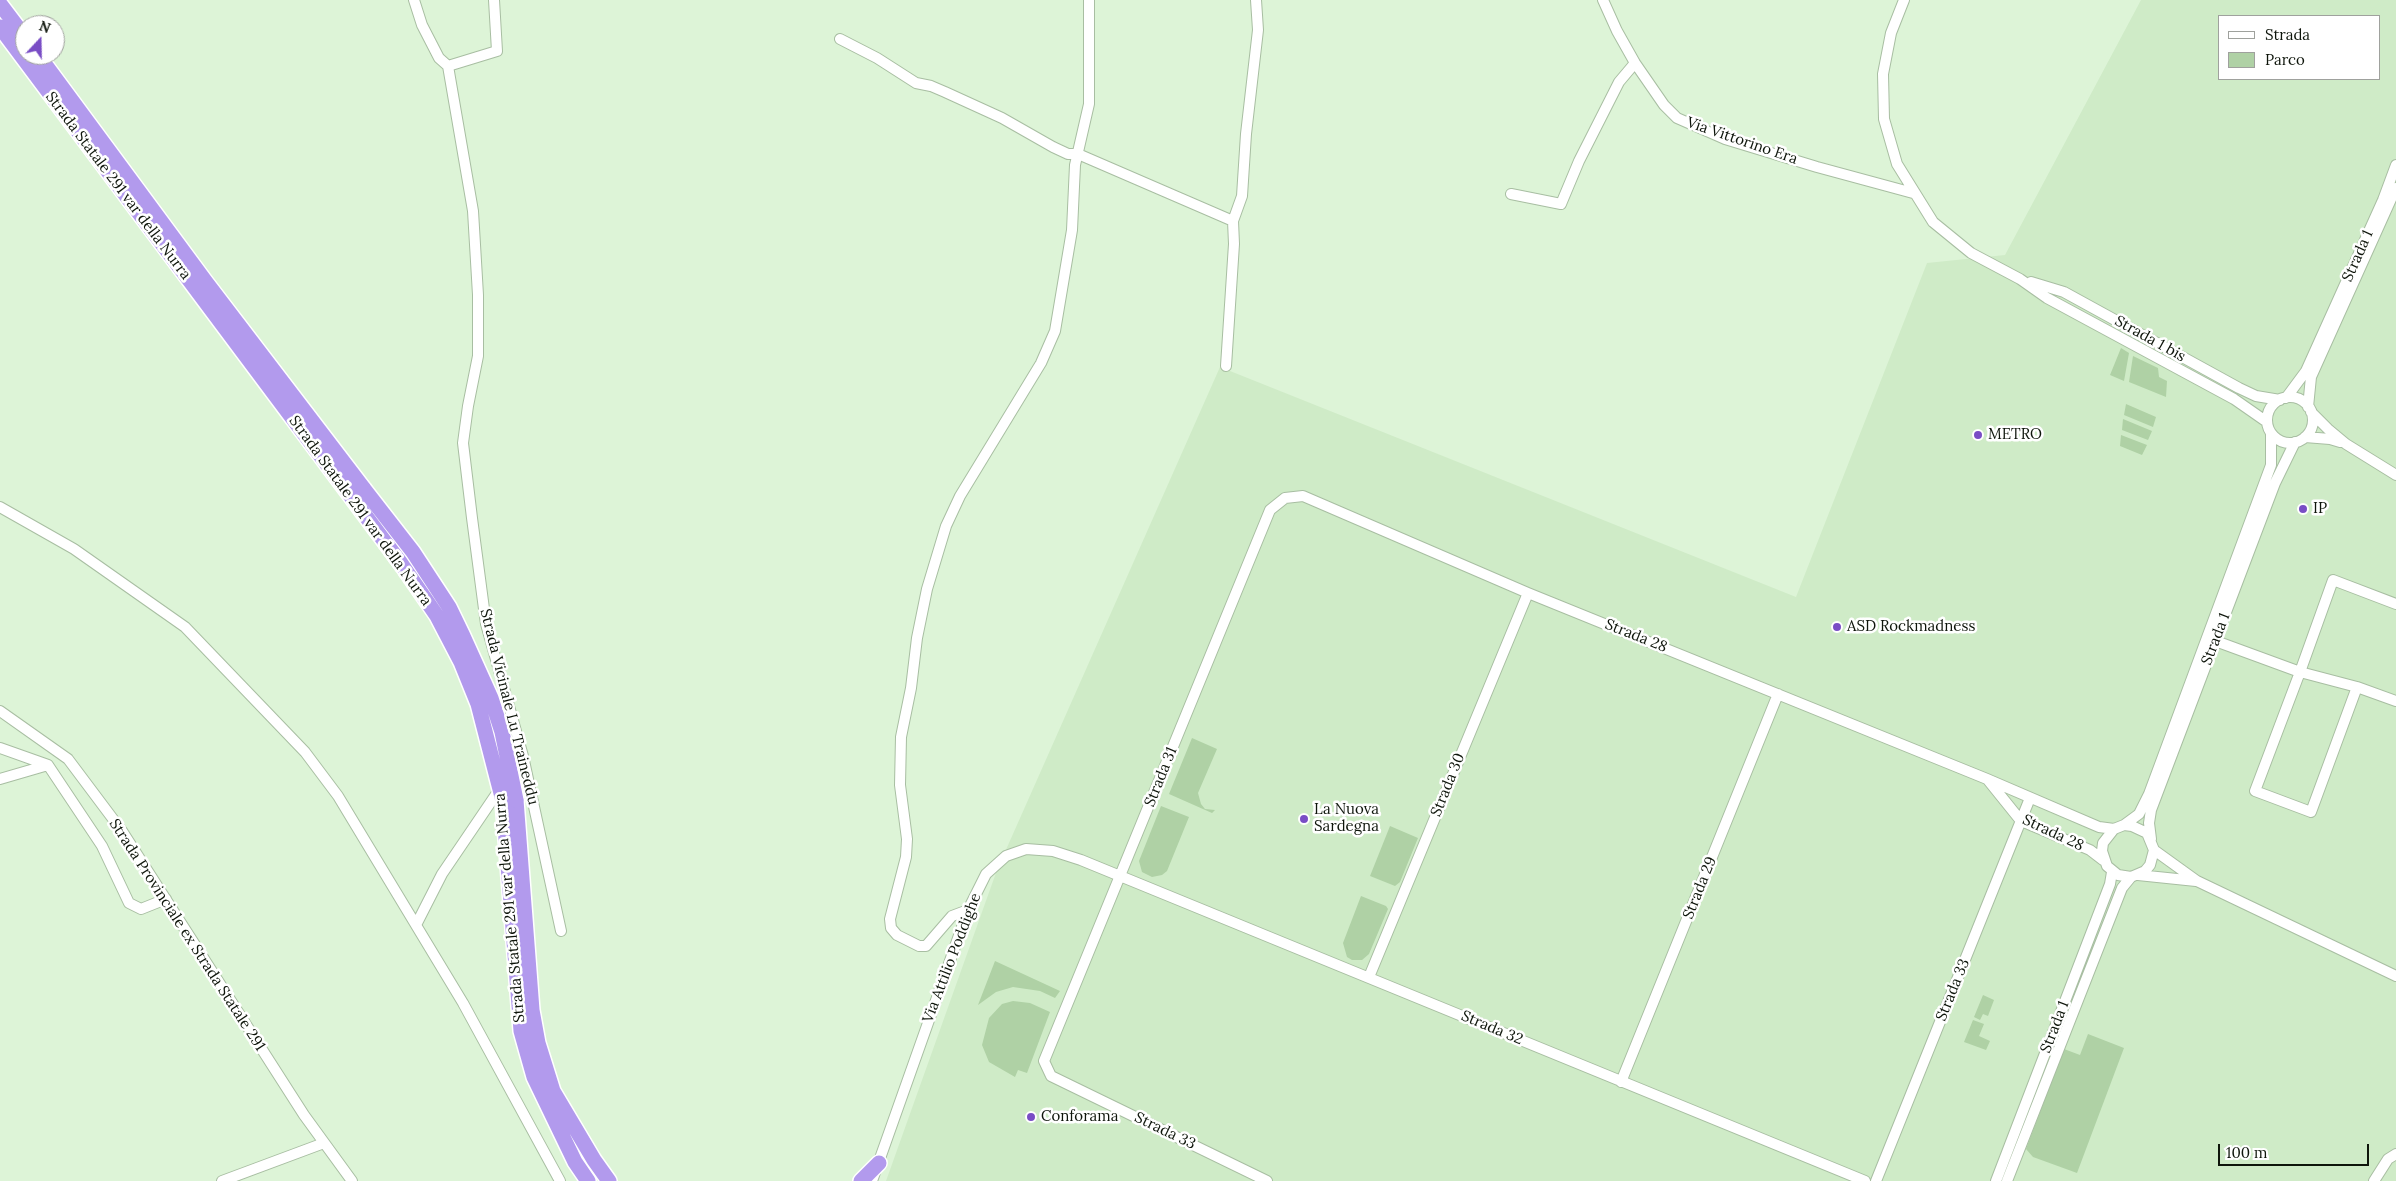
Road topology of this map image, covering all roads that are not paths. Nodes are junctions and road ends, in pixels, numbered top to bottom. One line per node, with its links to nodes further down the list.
1 (414, 0): 13 (street)
2 (494, 0): 13 (street)
3 (1089, 0): 14 (street)
4 (1256, 0): 19 (street)
5 (1603, 0): 11 (street, Via Vittorino Era)
6 (1904, 0): 17 (street, Strada 1 bis)
7 (0, 4): 8 (highway)
8 (15, 24)
9 (0, 27): 29 (highway, Strada Statale 291 var della Nurra)
10 (840, 39): 14 (street)
11 (1635, 63): 17 (street, Via Vittorino Era); 18 (street)
12 (45, 65): 29 (highway, Strada Statale 291 var della Nurra)
13 (448, 66): 41 (street, Strada Vicinale Lu Traineddu)
14 (1078, 154): 19 (street); 57 (street)
15 (2396, 164): 22 (street, Strada 1)
16 (2396, 188): 23 (street, Strada 1)
17 (1913, 192): 20 (street, Strada 1 bis)
18 (1511, 194)
19 (1233, 221): 21 (street)
20 (2020, 279): 22 (street, Strada 1 bis); 24 (street, Strada 1 bis)
21 (1226, 366)
22 (2283, 399): 23 (street); 24 (street)
23 (2310, 409): 26 (street); 27 (street)
24 (2267, 422): 25 (street)
25 (2271, 433): 26 (street); 34 (street, Strada 1)
26 (2300, 440): 27 (street); 34 (street, Strada 1)
27 (2346, 444): 28 (street)
28 (2396, 475)
29 (358, 494): 46 (highway, Strada Statale 291 var della Nurra, bridge)
30 (1286, 498): 32 (street, Strada 28); 53 (street, Strada 31)
31 (0, 507): 58 (street)
32 (1528, 593): 37 (street, Strada 28); 61 (street, Strada 30)
33 (2396, 604): 35 (street)
34 (2211, 639): 35 (street); 48 (street, Strada 1); 50 (street, Strada 1)
35 (2300, 672): 36 (street); 36 (street)
36 (2357, 687): 38 (street)
37 (1778, 694): 44 (street, Strada 28); 63 (street, Strada 29)
38 (2396, 701)
39 (0, 711): 56 (street, Strada Provinciale ex Strada Statale 291)
40 (0, 748): 42 (street)
41 (524, 756): 58 (street); 59 (street, Strada Vicinale Lu Traineddu)
42 (48, 765): 43 (street); 56 (street)
43 (0, 778)
44 (1987, 779): 45 (street, Strada 28); 47 (street, Strada 28)
45 (2030, 798): 47 (street, Strada 33); 49 (street, Strada 28)
46 (510, 801): 70 (highway, Strada Statale 291 var della Nurra); 71 (highway, Strada Statale 291 var della Nurra)
47 (2021, 821): 51 (street, Strada 28); 76 (street, Strada 33)
48 (2124, 826): 49 (street); 50 (street)
49 (2114, 829): 51 (street)
50 (2153, 845): 54 (street); 55 (street)
51 (2103, 860): 52 (street)
52 (2112, 872): 54 (street); 77 (street, Strada 1)
53 (1120, 876): 57 (street, Via Attilio Poddighe); 61 (street, Strada 32); 62 (street, Strada 31)
54 (2135, 876): 55 (street); 78 (street)
55 (2197, 881): 60 (street)
56 (166, 899): 64 (street, Strada Provinciale ex Strada Statale 291)
57 (968, 910): 66 (street, Via Attilio Poddighe)
58 (416, 925): 69 (street)
59 (560, 930)
60 (2396, 976)
61 (1369, 978): 63 (street, Strada 32)
62 (1044, 1061): 74 (street, Strada 33)
63 (1621, 1082): 75 (street, Strada 32)
64 (324, 1143): 67 (street); 68 (street, Strada Provinciale ex Strada Statale 291)
65 (2396, 1154): 79 (street)
66 (879, 1163): 72 (highway); 73 (street, Via Attilio Poddighe)
67 (222, 1181)
68 (352, 1181)
69 (560, 1181)
70 (588, 1181)
71 (609, 1181)
72 (861, 1181)
73 (872, 1181)
74 (1266, 1181)
75 (1865, 1181)
76 (1876, 1181)
77 (1996, 1181)
78 (2008, 1181)
79 (2374, 1181)

